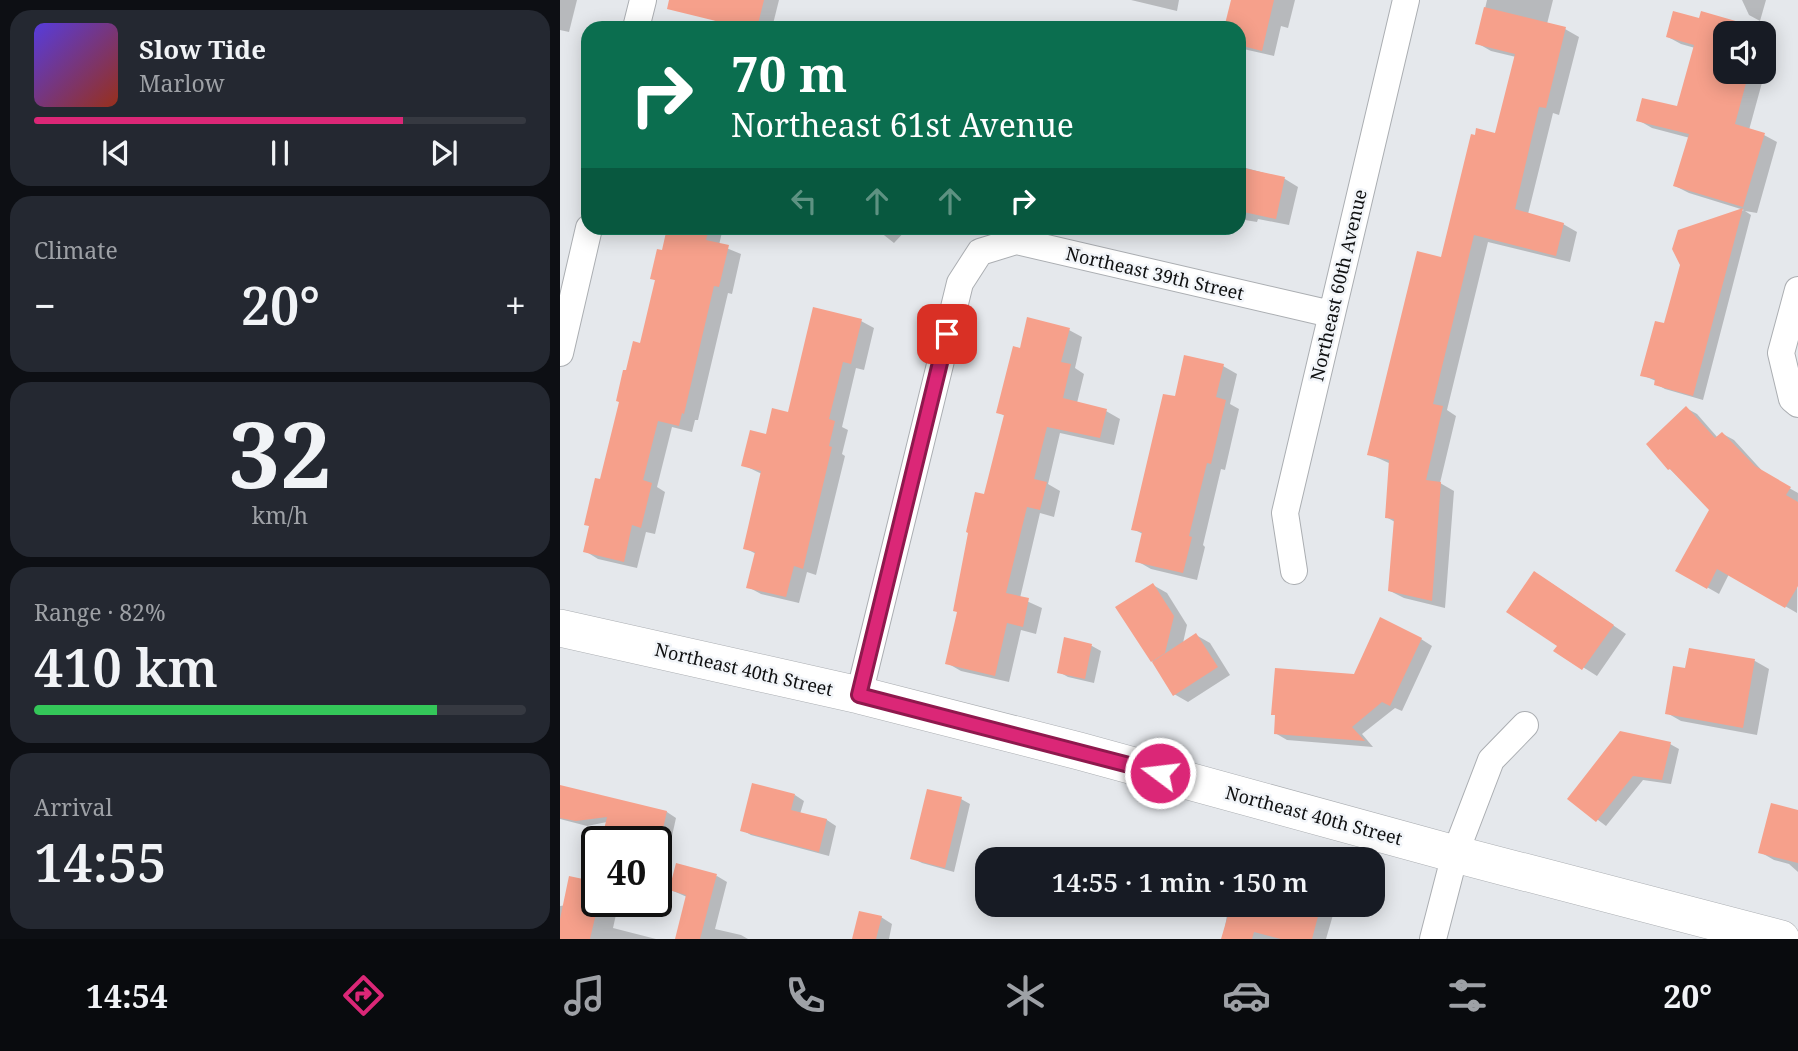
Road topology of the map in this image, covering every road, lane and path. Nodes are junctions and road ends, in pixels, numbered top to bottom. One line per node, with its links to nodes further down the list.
1 (643, 0): 3 (street)
2 (1406, 0): 6 (street, Northeast 60th Avenue)
3 (638, 21)
4 (587, 235): 7 (street)
5 (1798, 290): 8 (street)
6 (1331, 314): 9 (street, Northeast 60th Avenue); 11 (street, Northeast 39th Street)
7 (560, 353)
8 (1795, 401)
9 (1293, 571)
10 (560, 628): 11 (street, Northeast 40th Street)
11 (859, 695): 13 (street, Northeast 40th Street)
12 (1525, 725): 13 (street)
13 (1455, 854): 14 (street); 15 (street, Northeast 40th Street)
14 (1433, 939)
15 (1781, 939)

